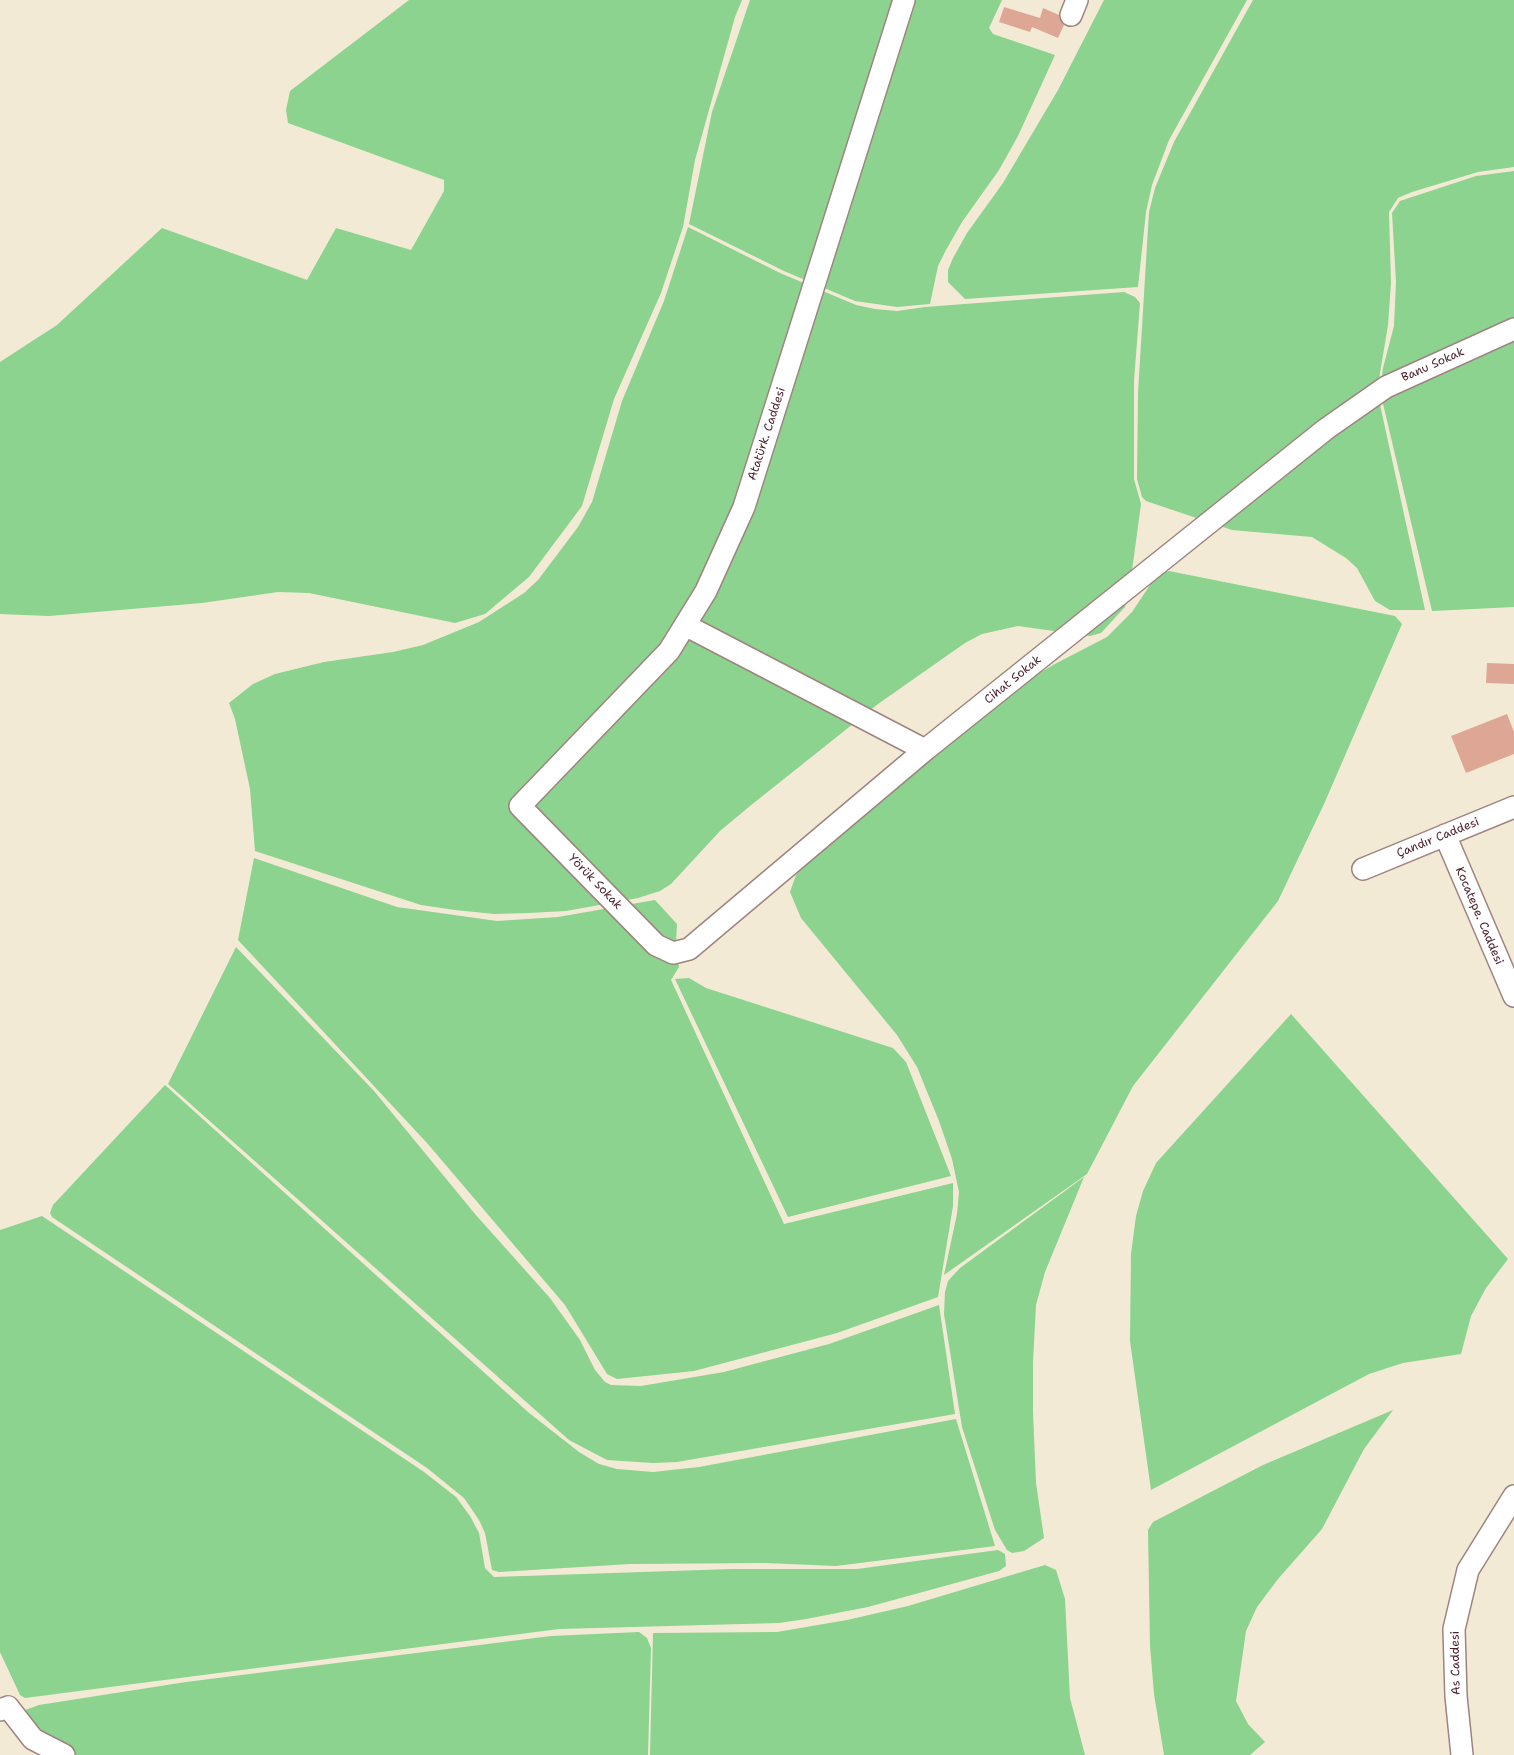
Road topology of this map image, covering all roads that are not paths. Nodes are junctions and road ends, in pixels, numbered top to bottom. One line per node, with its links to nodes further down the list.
1 (904, 0): 4 (street, Atatürk. Caddesi)
2 (1514, 329): 3 (street, Banu Sokak)
3 (1356, 408): 5 (street, Cihat Sokak)
4 (685, 625): 5 (street); 6 (street, Atatürk. Caddesi)
5 (926, 750): 10 (street, Cihat Sokak)
6 (520, 806): 10 (street, Yörük Sokak)
7 (1514, 807): 8 (street, Çandır Caddesi)
8 (1445, 835): 9 (street, Çandır Caddesi); 11 (street, Kocatepe. Caddesi)
9 (1363, 869)
10 (673, 953)
11 (1514, 996)
12 (1514, 1496): 15 (street, As Caddesi)
13 (0, 1710): 14 (street)
14 (64, 1755)
15 (1462, 1755)

